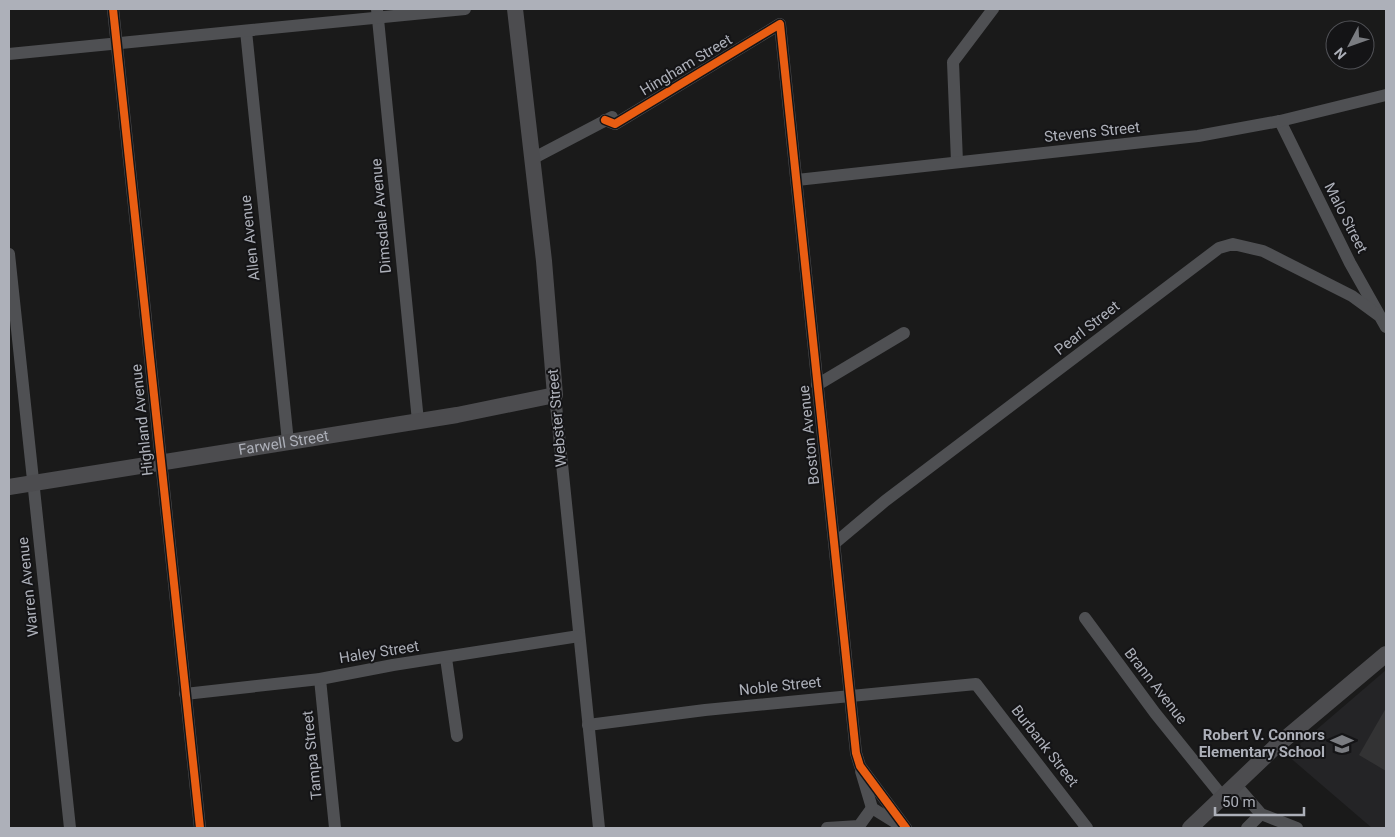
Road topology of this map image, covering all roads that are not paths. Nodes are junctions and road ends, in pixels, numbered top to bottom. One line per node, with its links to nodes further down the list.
1 (113, 9): 8 (street, Highland Avenue)
2 (465, 9): 5 (street)
3 (515, 9): 14 (main road, Webster Street)
4 (993, 9): 15 (street)
5 (378, 14): 7 (street); 23 (street, Dimsdale Avenue)
6 (780, 24): 12 (street, Hingham Street); 16 (street, Boston Avenue)
7 (246, 32): 8 (street); 24 (street, Allen Avenue)
8 (116, 44): 9 (street); 25 (street, Highland Avenue)
9 (9, 54)
10 (1386, 95): 13 (street, Stevens Street)
11 (623, 110): 12 (street)
12 (605, 120): 14 (street)
13 (1280, 121): 15 (street, Stevens Street); 18 (street, Malo Street)
14 (532, 159): 22 (main road, Webster Street)
15 (956, 162): 16 (street, Stevens Street)
16 (797, 180): 21 (street, Boston Avenue)
17 (9, 254): 26 (street, Warren Avenue)
18 (1378, 315): 19 (street, Malo Street); 28 (street, Pearl Street)
19 (1386, 327)
20 (904, 333): 21 (street)
21 (817, 385): 28 (street, Boston Avenue)
22 (555, 395): 23 (main road, Farwell Street); 30 (street, Webster Street)
23 (418, 421): 24 (main road, Farwell Street)
24 (288, 442): 25 (main road, Farwell Street)
25 (160, 463): 26 (main road, Farwell Street); 35 (street, Highland Avenue)
26 (32, 484): 27 (main road, Farwell Street); 44 (street, Warren Avenue)
27 (9, 488)
28 (834, 543): 36 (street, Boston Avenue)
29 (1085, 618): 41 (street, Brann Avenue)
30 (579, 636): 32 (street, Haley Street); 37 (street, Webster Street)
31 (1386, 654): 40 (main road)
32 (446, 658): 33 (street, Haley Street); 38 (street)
33 (320, 679): 35 (street, Haley Street); 46 (street, Tampa Street)
34 (976, 684): 36 (street, Noble Street); 50 (street, Burbank Street)
35 (185, 694): 45 (street, Highland Avenue)
36 (849, 696): 37 (street, Noble Street); 39 (street, Boston Avenue)
37 (588, 725): 47 (street, Webster Street)
38 (457, 736)
39 (860, 766): 42 (street, Boston Avenue); 49 (street, Boston Avenue)
40 (1235, 784): 41 (main road); 43 (street)
41 (1222, 796): 51 (main road)
42 (872, 808): 48 (street); 49 (street, Boston Avenue)
43 (1261, 814): 52 (street); 53 (street)
44 (70, 828)
45 (200, 828)
46 (335, 828)
47 (599, 828)
48 (827, 828)
49 (905, 828)
50 (1087, 828)
51 (1190, 828)
52 (1247, 828)
53 (1297, 828)

